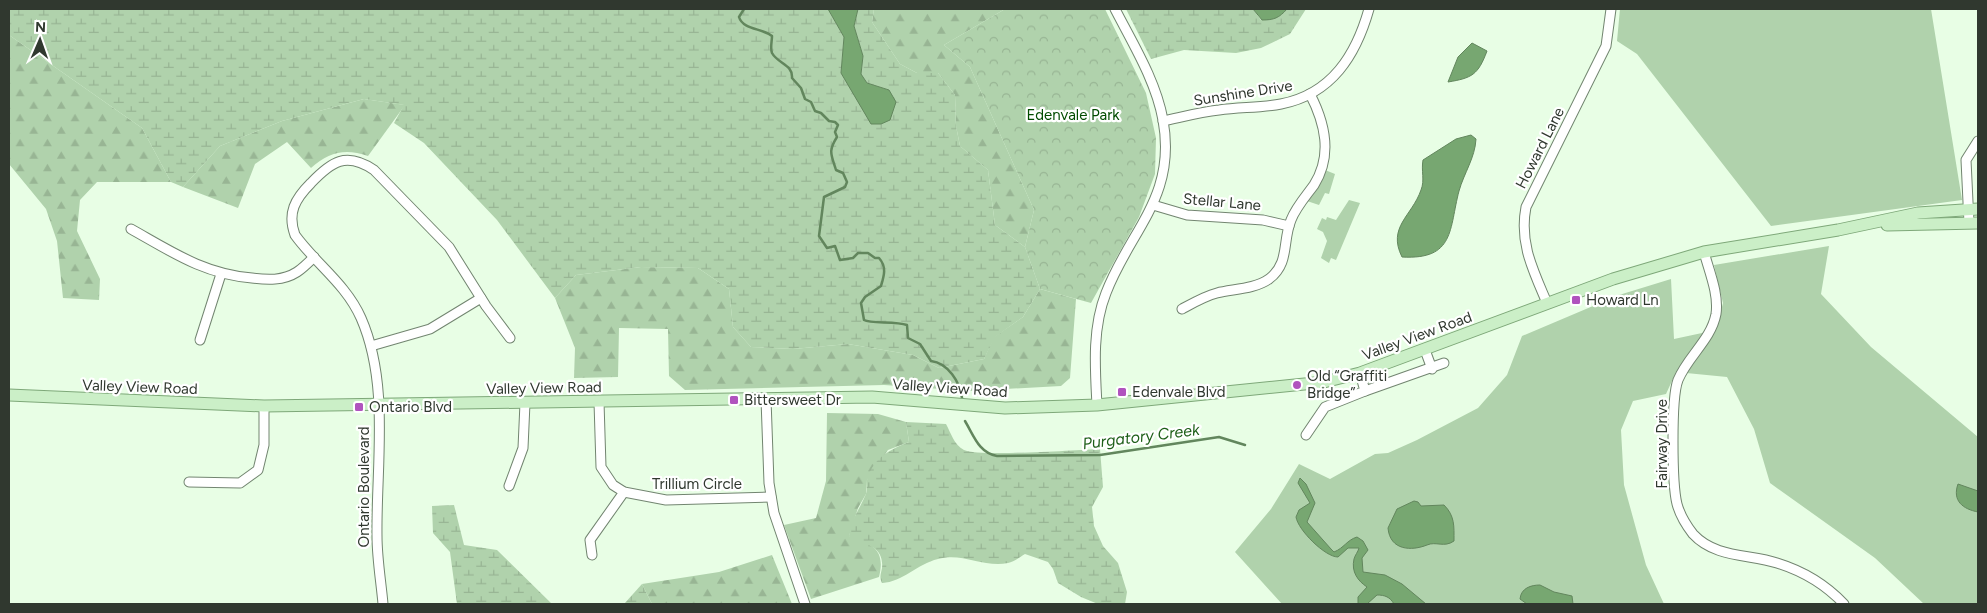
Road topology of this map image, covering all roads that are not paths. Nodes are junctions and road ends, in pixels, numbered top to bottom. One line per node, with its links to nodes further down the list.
1 (1115, 9): 5 (street)
2 (1369, 9): 4 (street, Sunshine Drive)
3 (1611, 9): 17 (street, Howard Lane)
4 (1310, 94): 5 (street, Sunshine Drive); 11 (street)
5 (1163, 121): 7 (street)
6 (1978, 142): 8 (street)
7 (1153, 205): 11 (street, Stellar Lane); 31 (street)
8 (1973, 209): 9 (street); 10 (main road, Valley View Road)
9 (1974, 223): 10 (main road, Valley View Road)
10 (1865, 225): 13 (main road, Valley View Road)
11 (1289, 226): 18 (street)
12 (131, 229): 15 (street)
13 (1704, 252): 17 (main road, Valley View Road); 42 (street, Fairway Drive)
14 (314, 257): 15 (street); 16 (street, Ontario Boulevard); 21 (street, Ontario Boulevard)
15 (220, 274): 20 (street)
16 (481, 298): 19 (street, Ontario Boulevard); 21 (street)
17 (1547, 303): 22 (main road, Valley View Road)
18 (1182, 309)
19 (510, 338)
20 (200, 340)
21 (371, 346): 33 (street, Ontario Boulevard)
22 (1425, 350): 24 (street); 25 (main road, Valley View Road)
23 (1444, 363): 24 (street)
24 (1432, 369): 26 (street)
25 (1360, 373): 26 (street); 31 (main road, Valley View Road)
26 (1365, 390): 34 (street)
27 (9, 395): 32 (main road, Valley View Road)
28 (766, 399): 29 (main road, Valley View Road); 31 (main road, Valley View Road); 38 (street)
29 (599, 402): 30 (main road, Valley View Road); 37 (street)
30 (525, 403): 33 (main road, Valley View Road); 36 (street)
31 (1097, 405)
32 (264, 406): 33 (main road, Valley View Road); 35 (street)
33 (378, 406): 40 (street, Ontario Boulevard)
34 (1306, 435)
35 (189, 482)
36 (509, 486)
37 (624, 492): 38 (street, Trillium Circle); 39 (street)
38 (771, 497): 41 (street)
39 (592, 555)
40 (383, 604)
41 (805, 604)
42 (1844, 604)

